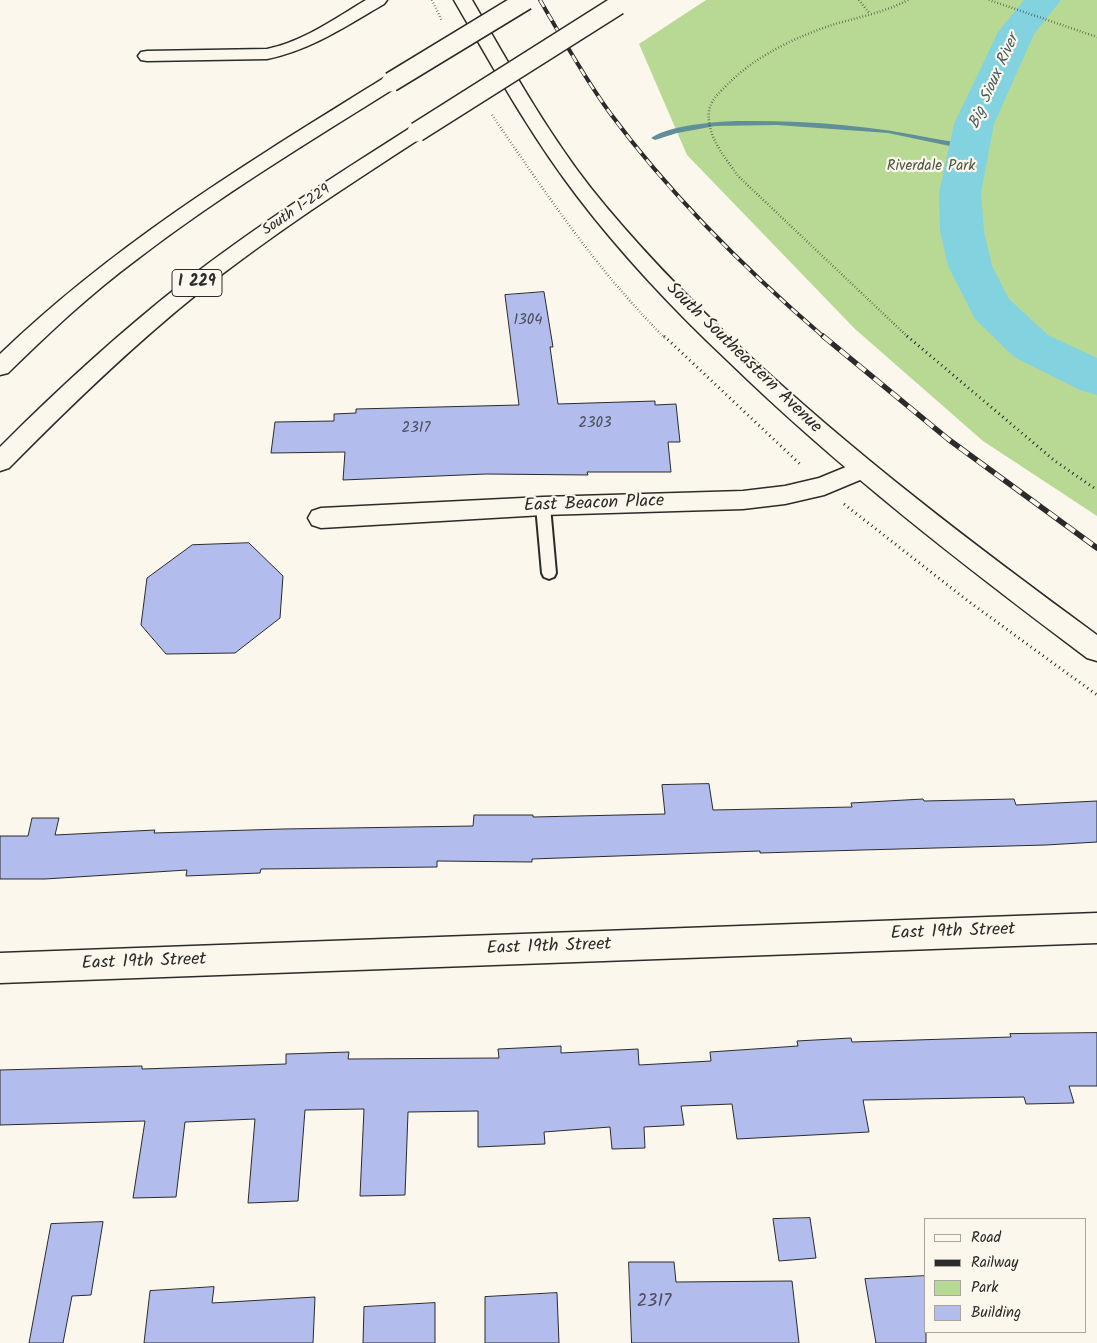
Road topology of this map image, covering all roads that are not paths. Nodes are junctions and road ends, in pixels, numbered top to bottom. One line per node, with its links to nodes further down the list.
1 (378, 0): 5 (main road)
2 (463, 0): 8 (main road, South Southeastern Avenue)
3 (526, 0): 6 (main road, bridge)
4 (621, 2): 7 (main road, South I-229 / I 229, bridge)
5 (147, 56)
6 (0, 367)
7 (0, 462)
8 (862, 469): 9 (main road, East Beacon Place); 12 (main road, South Southeastern Avenue)
9 (543, 506): 10 (main road, East Beacon Place); 11 (lane)
10 (321, 518)
11 (549, 574)
12 (1097, 650)
13 (1097, 928): 14 (main road, East 19th Street)
14 (0, 968)

